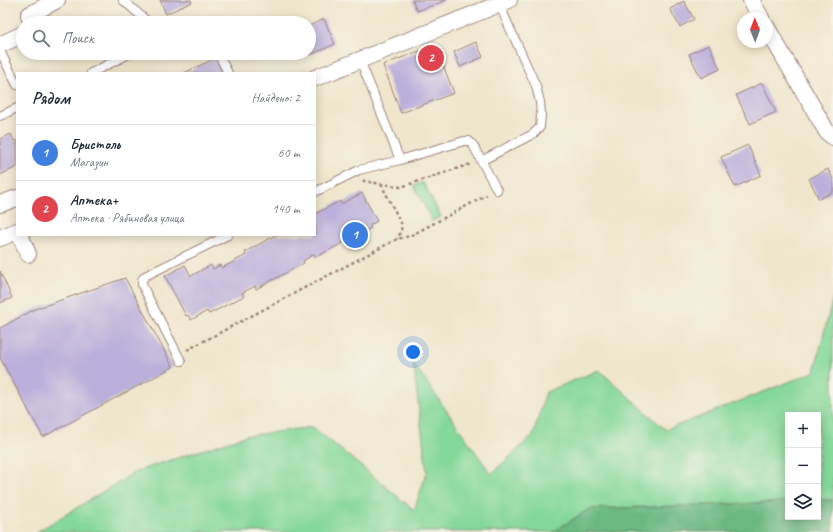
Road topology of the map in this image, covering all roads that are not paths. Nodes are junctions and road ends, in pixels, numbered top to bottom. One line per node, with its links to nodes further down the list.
1 (57, 0): 6 (street)
2 (123, 0): 7 (lane)
3 (751, 0): 5 (street)
4 (504, 2): 14 (street); 23 (lane)
5 (758, 12)
6 (30, 16)
7 (141, 16)
8 (16, 37): 10 (street)
9 (773, 38): 21 (street)
10 (0, 45)
11 (0, 51): 18 (lane)
12 (117, 60): 15 (lane)
13 (222, 60): 16 (lane)
14 (360, 60): 17 (street); 22 (lane)
15 (93, 72)
16 (228, 72)
17 (316, 78)
18 (16, 82)
19 (16, 108): 20 (lane)
20 (0, 116)
21 (833, 137)
22 (400, 160): 23 (lane); 25 (lane)
23 (481, 161): 24 (lane)
24 (497, 190)
25 (316, 192)
26 (16, 198): 27 (street)
27 (0, 204)
28 (16, 231): 31 (street)
29 (20, 236): 32 (street)
30 (226, 236): 33 (lane)
31 (0, 238)
32 (28, 254)
33 (179, 358)

